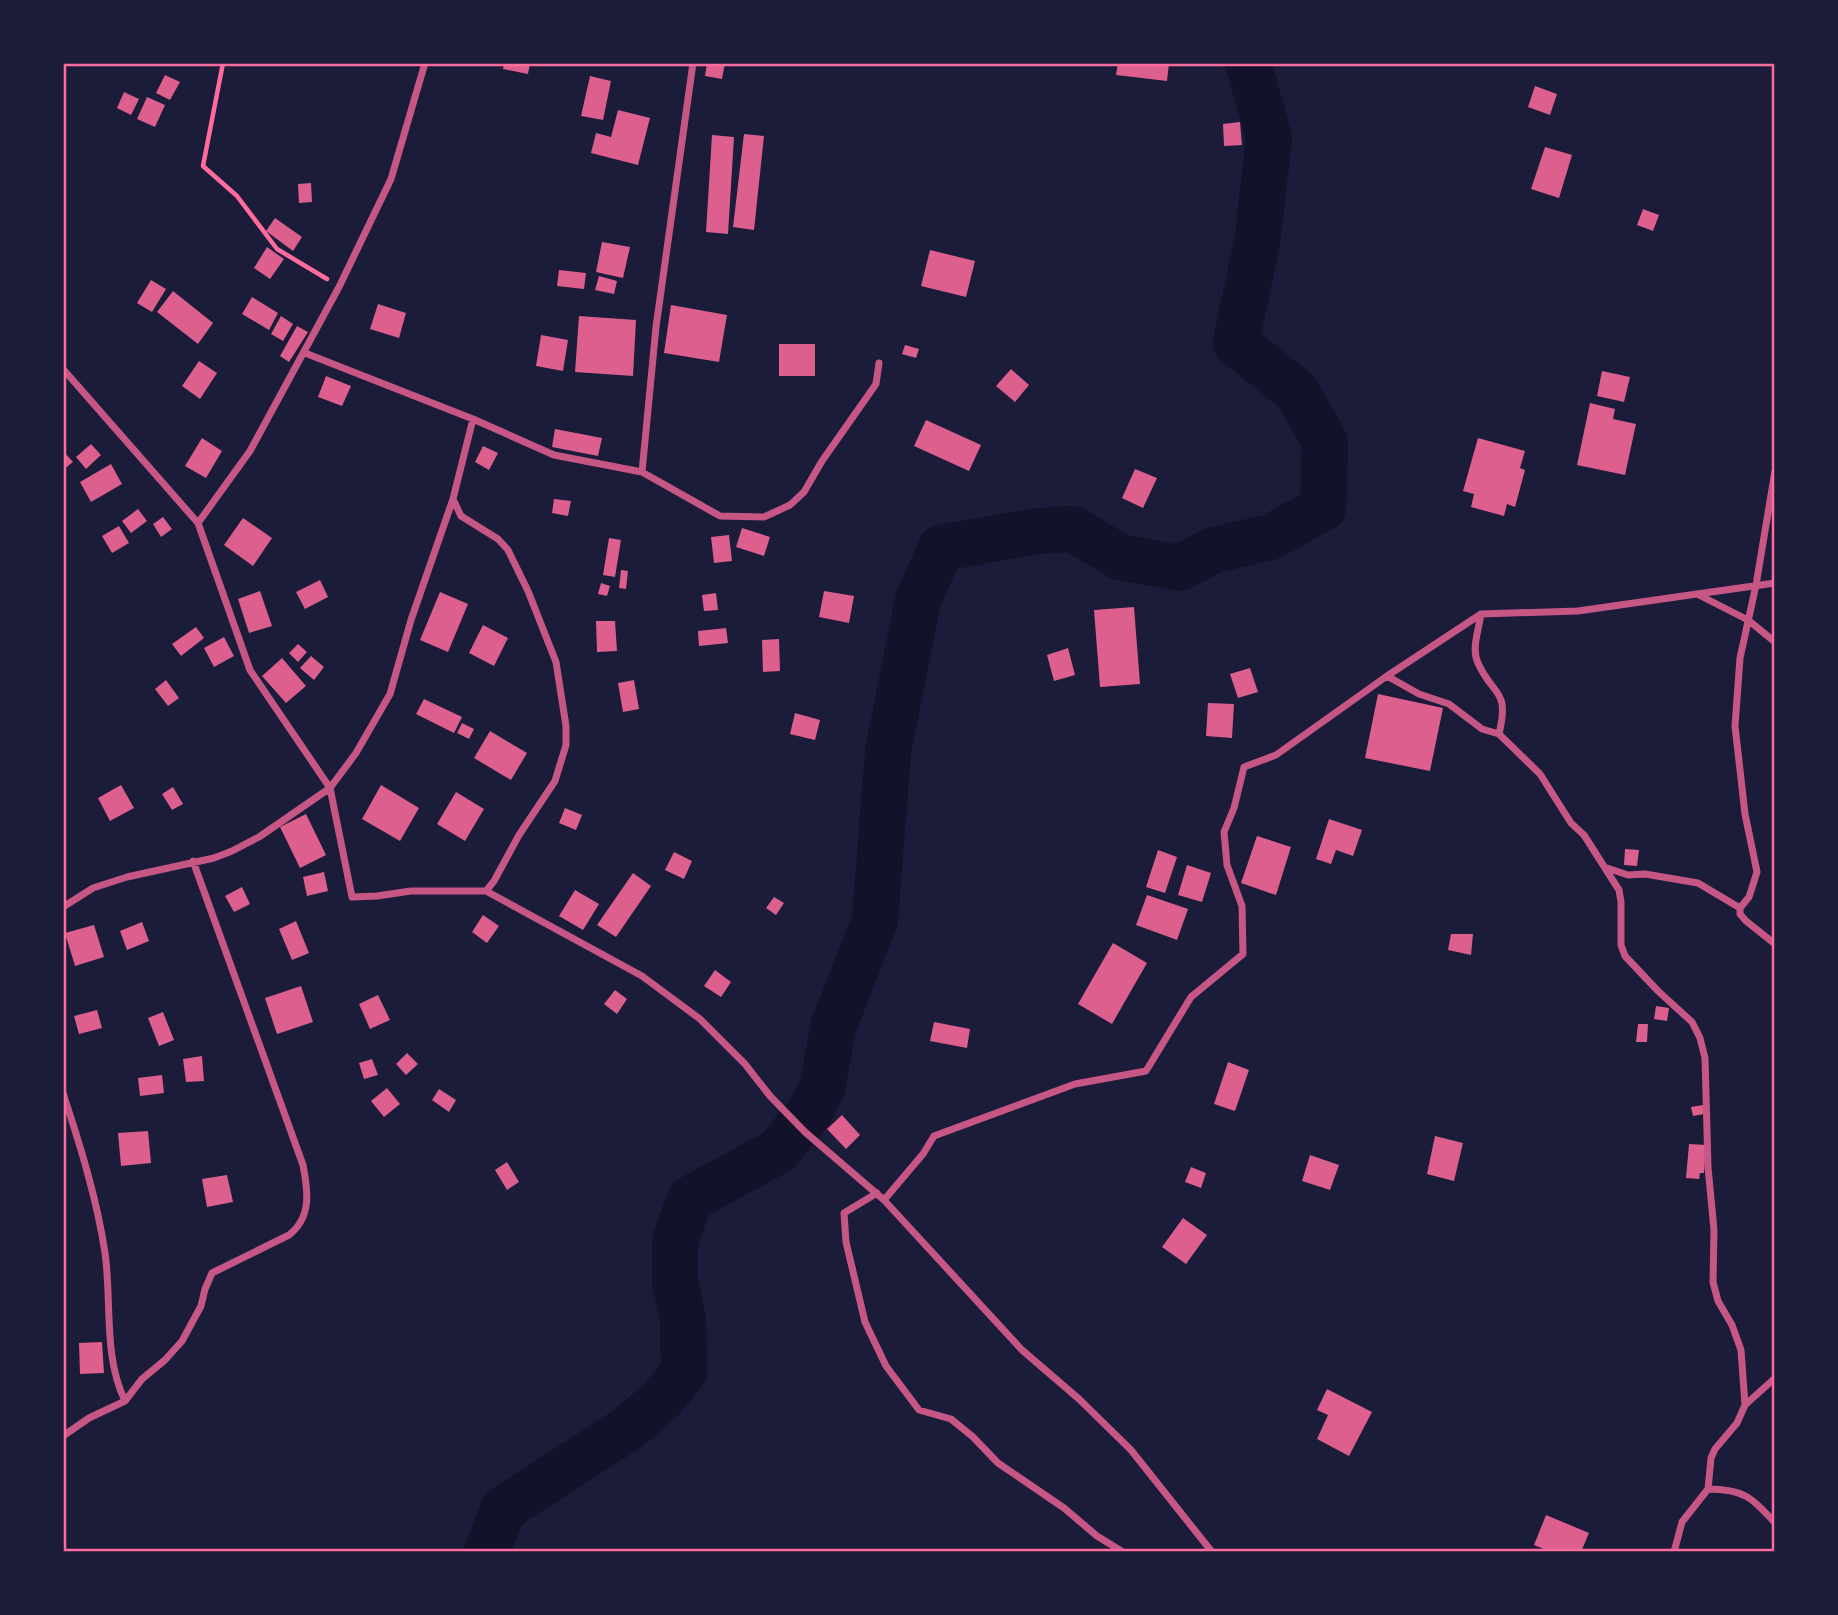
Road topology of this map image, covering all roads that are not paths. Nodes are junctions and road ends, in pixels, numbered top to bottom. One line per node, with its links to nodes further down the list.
1 (425, 63): 3 (street)
2 (693, 63): 8 (street)
3 (305, 353): 6 (street); 10 (street)
4 (879, 363): 8 (street)
5 (63, 369): 10 (street)
6 (473, 419): 8 (street); 9 (street)
7 (1775, 471): 12 (street)
8 (642, 472)
9 (453, 499): 19 (street); 22 (street)
10 (198, 523): 19 (street)
11 (1775, 583): 12 (street)
12 (1756, 585): 13 (street); 15 (street)
13 (1697, 594): 14 (street); 15 (street)
14 (1481, 614): 17 (street); 18 (street)
15 (1748, 620): 16 (street); 24 (street)
16 (1775, 642)
17 (1387, 676): 18 (street); 28 (street)
18 (1499, 734): 21 (street)
19 (330, 788): 20 (street); 22 (street)
20 (193, 861): 23 (street); 30 (street)
21 (1604, 867): 24 (street); 31 (street)
22 (485, 891): 27 (street)
23 (63, 907)
24 (1740, 908): 25 (street)
25 (1775, 944)
26 (63, 1093): 30 (street)
27 (877, 1193): 28 (street); 35 (street)
28 (884, 1200): 36 (street)
29 (1775, 1378): 31 (street)
30 (125, 1401): 32 (street)
31 (1745, 1405): 33 (street)
32 (63, 1436)
33 (1708, 1489): 34 (street); 37 (street)
34 (1775, 1523)
35 (1123, 1552)
36 (1212, 1552)
37 (1674, 1552)

